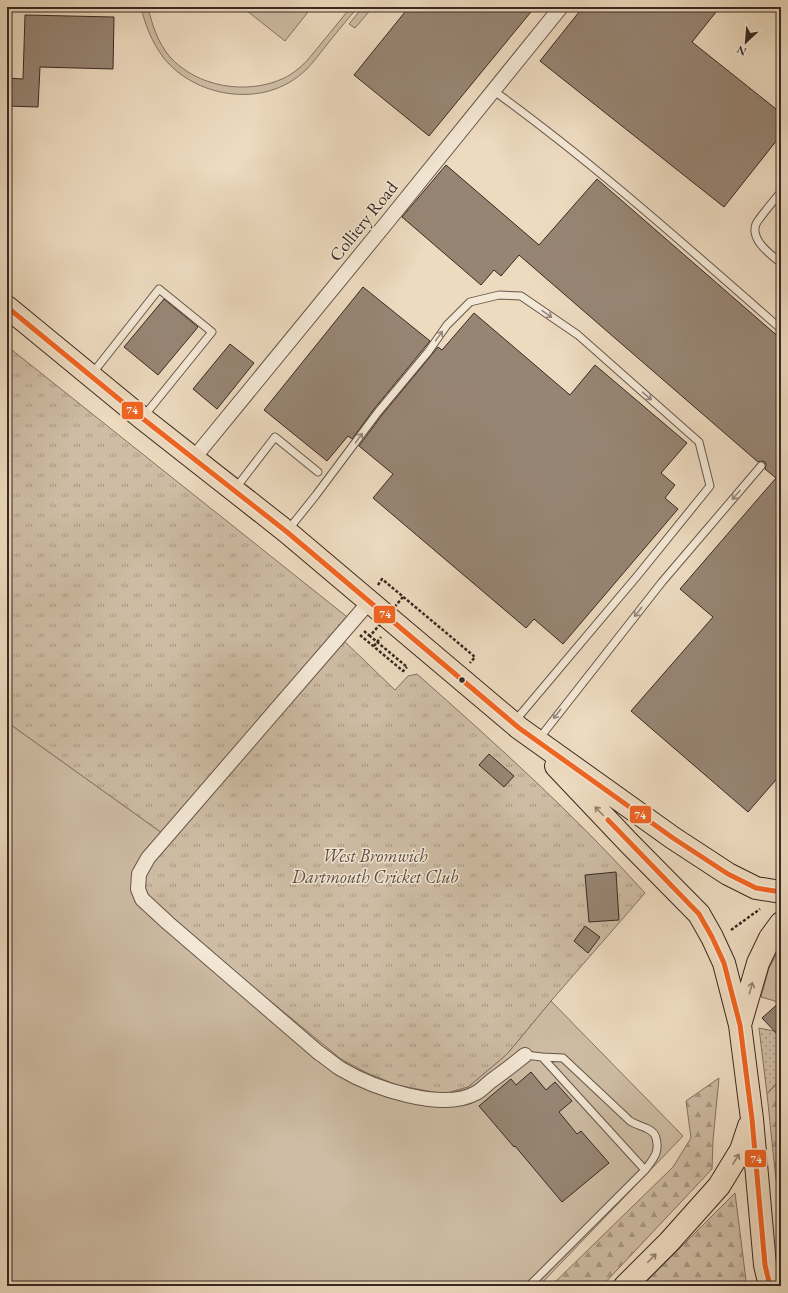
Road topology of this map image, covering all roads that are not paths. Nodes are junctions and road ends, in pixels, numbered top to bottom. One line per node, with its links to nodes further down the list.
1 (561, 7): 2 (street, Colliery Road)
2 (494, 91): 6 (lane); 9 (street, Colliery Road)
3 (781, 192): 4 (lane)
4 (781, 263)
5 (7, 307): 7 (highway)
6 (781, 329)
7 (91, 375): 8 (highway); 8 (lane)
8 (142, 418): 9 (highway)
9 (194, 458): 12 (highway)
10 (761, 466): 16 (lane, one-way to 16)
11 (318, 472): 12 (lane)
12 (233, 491): 13 (highway)
13 (287, 532): 14 (highway); 15 (lane, one-way to 15)
14 (374, 593): 15 (highway); 20 (street)
15 (516, 725): 16 (highway)
16 (536, 742): 17 (highway); 19 (highway, one-way to 16)
17 (781, 892)
18 (781, 923): 19 (highway, one-way to 18)
19 (740, 1025): 22 (highway)
20 (525, 1055): 21 (lane)
21 (542, 1057): 23 (lane); 23 (lane)
22 (752, 1119): 25 (highway, one-way to 22); 26 (highway)
23 (645, 1170): 24 (lane)
24 (530, 1286)
25 (625, 1286)
26 (770, 1286)

